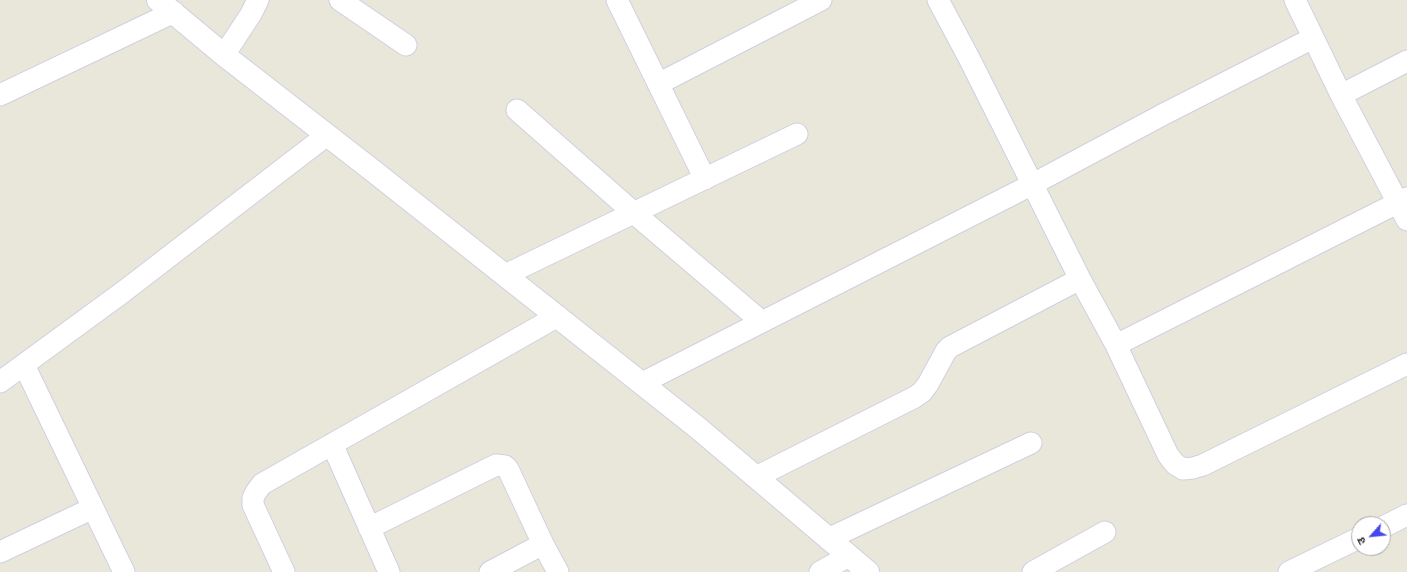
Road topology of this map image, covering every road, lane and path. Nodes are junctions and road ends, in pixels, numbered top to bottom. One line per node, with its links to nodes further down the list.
1 (258, 0): 11 (street)
2 (340, 0): 10 (street)
3 (617, 0): 13 (street)
4 (821, 0): 8 (street)
5 (938, 0): 20 (street)
6 (1295, 0): 9 (street)
7 (166, 6): 11 (main road); 14 (street)
8 (794, 6): 13 (street)
9 (1313, 38): 15 (street); 20 (street)
10 (406, 45)
11 (224, 55): 18 (main road)
12 (1407, 61): 15 (street)
13 (658, 84): 19 (street)
14 (0, 95)
15 (1340, 95): 21 (street)
16 (517, 110): 22 (street)
17 (797, 134): 19 (street)
18 (327, 135): 23 (main road); 29 (street)
19 (705, 179): 22 (street)
20 (1033, 184): 24 (street); 26 (street)
21 (1404, 207): 27 (street)
22 (634, 212): 23 (street); 26 (street)
23 (505, 275): 25 (main road)
24 (1080, 279): 27 (street); 34 (street)
25 (558, 316): 31 (main road); 33 (street)
26 (762, 322): 31 (street)
27 (1116, 345): 28 (street)
28 (1407, 364)
29 (24, 365): 30 (street); 35 (street)
30 (0, 382)
31 (642, 384): 34 (main road)
32 (1031, 443): 40 (street)
33 (332, 444): 38 (street); 46 (street)
34 (756, 477): 40 (main road)
35 (93, 508): 43 (street); 45 (street)
36 (1407, 515): 37 (street)
37 (1391, 523)
38 (369, 528): 42 (street); 47 (street)
39 (1105, 532): 52 (street)
40 (828, 539): 44 (main road)
41 (1351, 542): 53 (street)
42 (543, 544): 48 (street); 49 (street)
43 (0, 552)
44 (849, 556): 50 (street); 51 (main road)
45 (124, 572)
46 (284, 572)
47 (389, 572)
48 (490, 572)
49 (558, 572)
50 (820, 572)
51 (868, 572)
52 (1034, 572)
53 (1289, 572)

